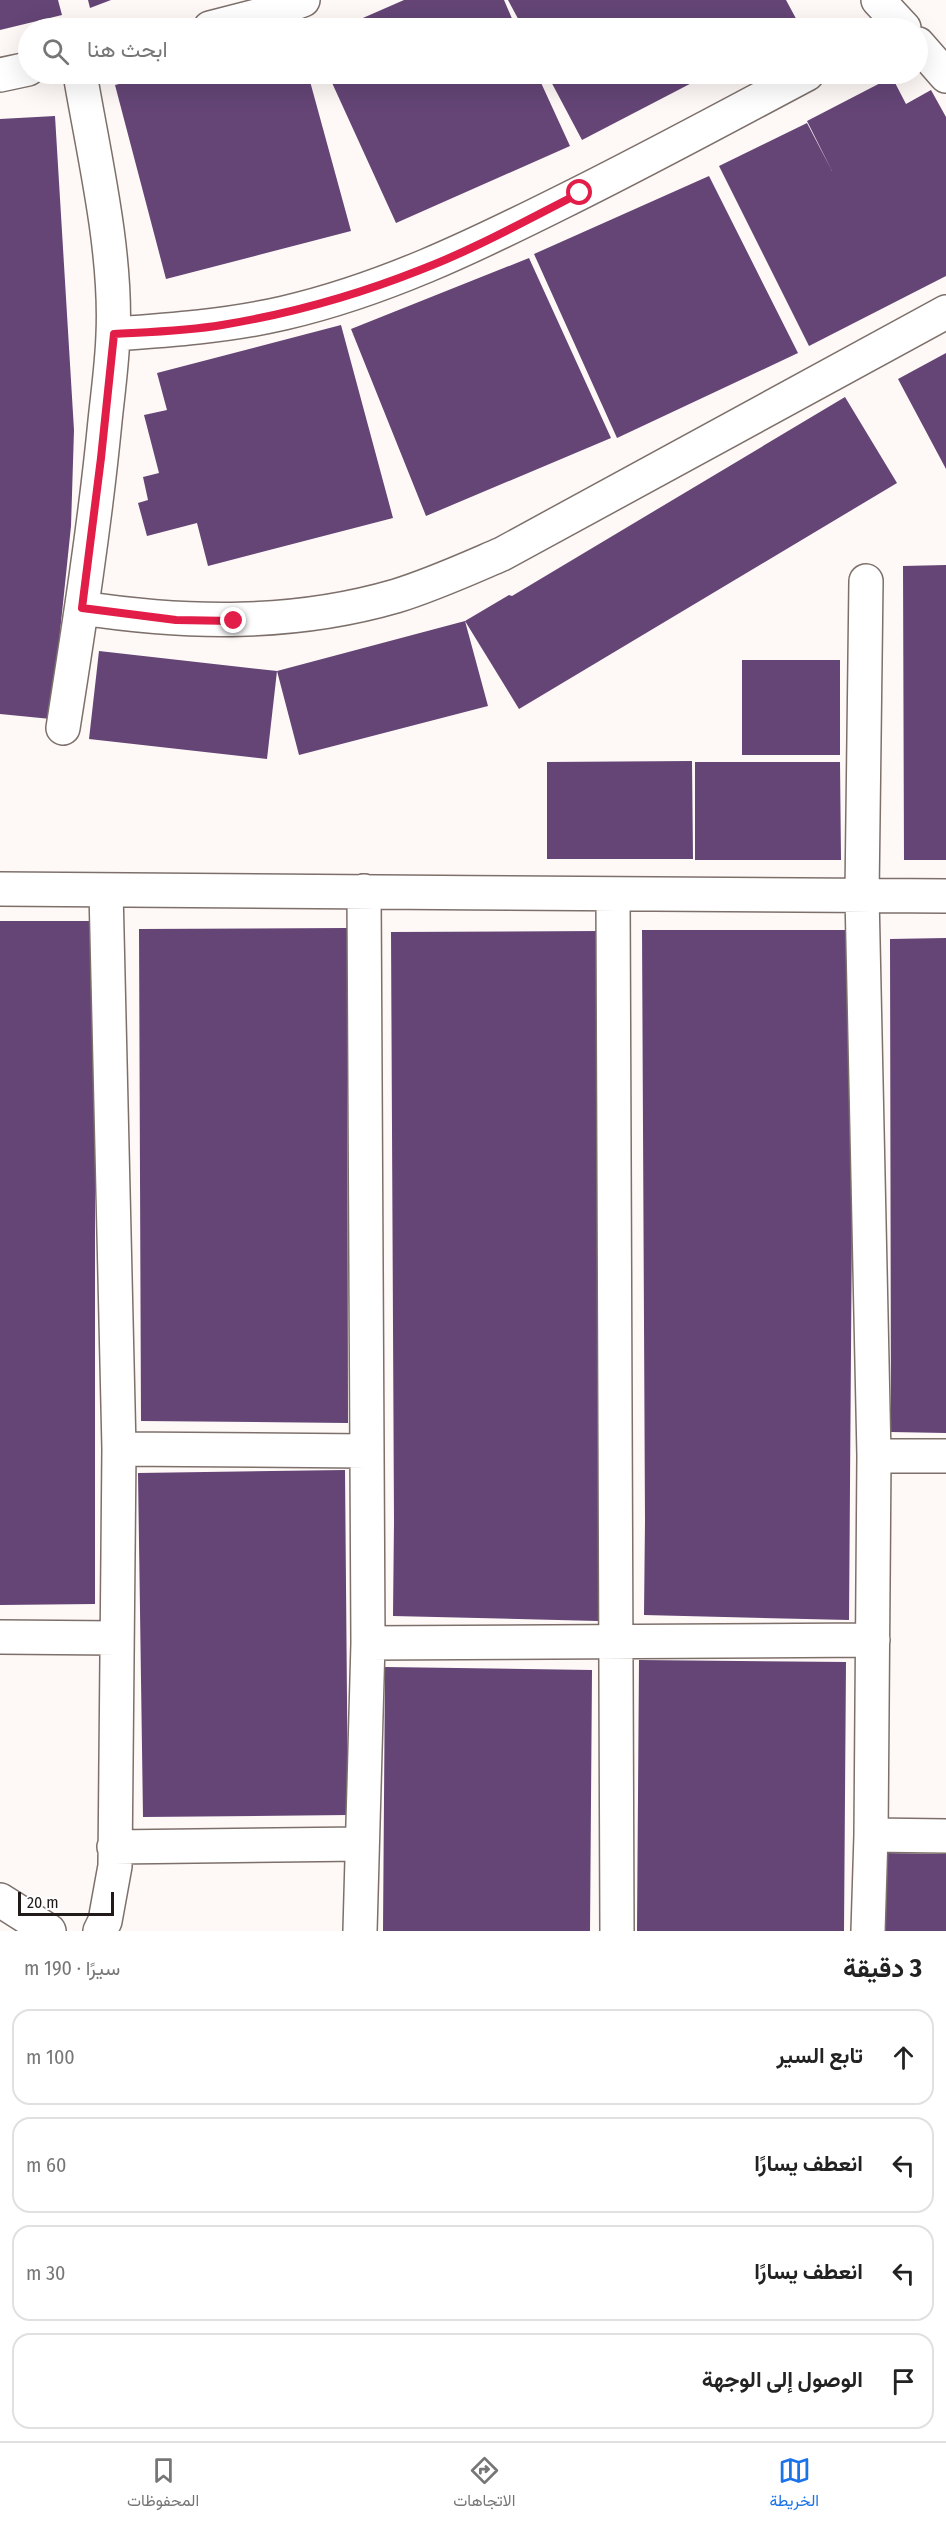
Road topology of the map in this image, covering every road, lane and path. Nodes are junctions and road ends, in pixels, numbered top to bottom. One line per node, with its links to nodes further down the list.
1 (303, 0): 2 (street)
2 (249, 18)
3 (928, 55): 6 (street)
4 (18, 71): 5 (street)
5 (0, 75)
6 (946, 76)
7 (82, 84): 10 (street)
8 (788, 84): 10 (street)
9 (946, 312): 12 (street)
10 (114, 334): 12 (street)
11 (866, 581): 18 (street)
12 (82, 608): 13 (street)
13 (63, 728)
14 (0, 889): 15 (street)
15 (106, 890): 16 (street); 20 (street)
16 (364, 891): 17 (street); 21 (street)
17 (613, 895): 18 (street); 27 (street)
18 (862, 896): 19 (street); 22 (street)
19 (946, 896)
20 (119, 1449): 21 (street); 25 (street)
21 (367, 1451): 28 (street)
22 (874, 1456): 23 (street); 26 (street)
23 (946, 1456)
24 (0, 1637): 25 (street)
25 (116, 1638): 32 (street)
26 (873, 1640): 27 (street); 29 (street)
27 (617, 1641): 28 (street); 37 (street)
28 (368, 1643): 31 (street)
29 (871, 1835): 30 (street); 38 (street)
30 (946, 1836)
31 (361, 1844): 32 (street); 36 (street)
32 (114, 1847): 35 (street)
33 (0, 1900): 34 (street)
34 (49, 1931)
35 (100, 1931)
36 (360, 1931)
37 (617, 1931)
38 (868, 1931)

